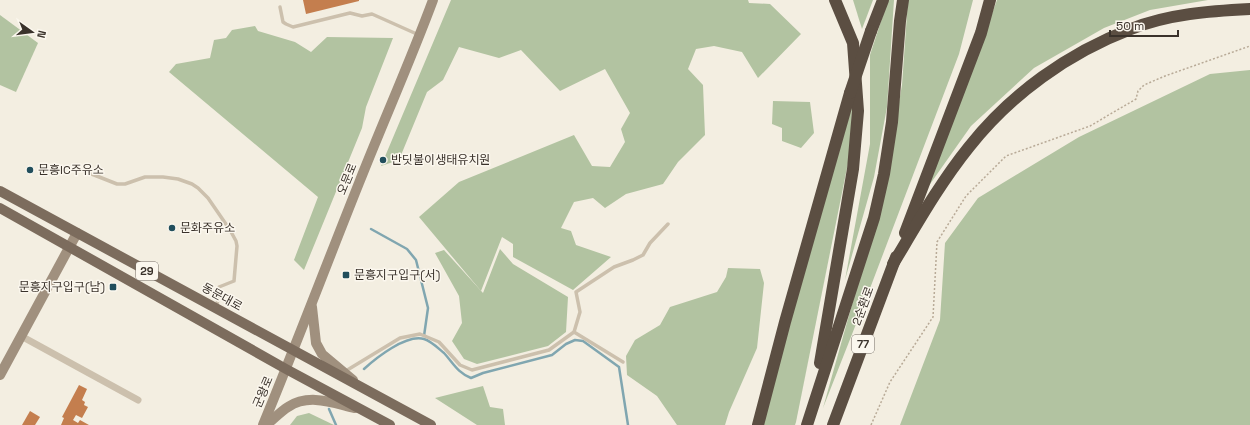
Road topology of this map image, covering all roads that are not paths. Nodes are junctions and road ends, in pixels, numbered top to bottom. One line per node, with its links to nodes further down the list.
1 (433, 0): 8 (main road, 오문로)
2 (835, 0): 27 (highway)
3 (883, 0): 33 (highway, bridge)
4 (903, 0): 27 (highway)
5 (990, 0): 15 (highway)
6 (280, 7): 8 (lane)
7 (1250, 9): 15 (highway)
8 (420, 36): 16 (main road, 오문로)
9 (84, 171): 17 (lane)
10 (0, 191): 13 (main road, 동문대로 / 29)
11 (0, 208): 14 (main road, 29)
12 (668, 224): 18 (lane)
13 (77, 233): 14 (main road); 17 (main road, 동문대로 / 29)
14 (69, 247): 19 (main road); 22 (main road, 29)
15 (893, 264): 35 (highway, 2순환로 / 77)
16 (312, 305): 20 (main road, 오문로); 23 (main road)
17 (216, 309): 20 (main road, 동문대로 / 29)
18 (574, 332): 21 (lane); 23 (lane)
19 (21, 336): 24 (main road); 26 (street)
20 (294, 351): 22 (main road, 오문로); 25 (main road, 동문대로 / 29)
21 (623, 362)
22 (286, 369): 28 (main road, 29); 29 (main road, 군왕로)
23 (344, 372): 25 (main road)
24 (0, 375)
25 (362, 388): 32 (main road, 동문대로 / 29)
26 (138, 400)
27 (813, 406): 34 (highway)
28 (361, 410): 30 (main road); 31 (main road, 29)
29 (263, 425)
30 (266, 425)
31 (390, 425)
32 (431, 425)
33 (758, 425)
34 (807, 425)
35 (833, 425)

